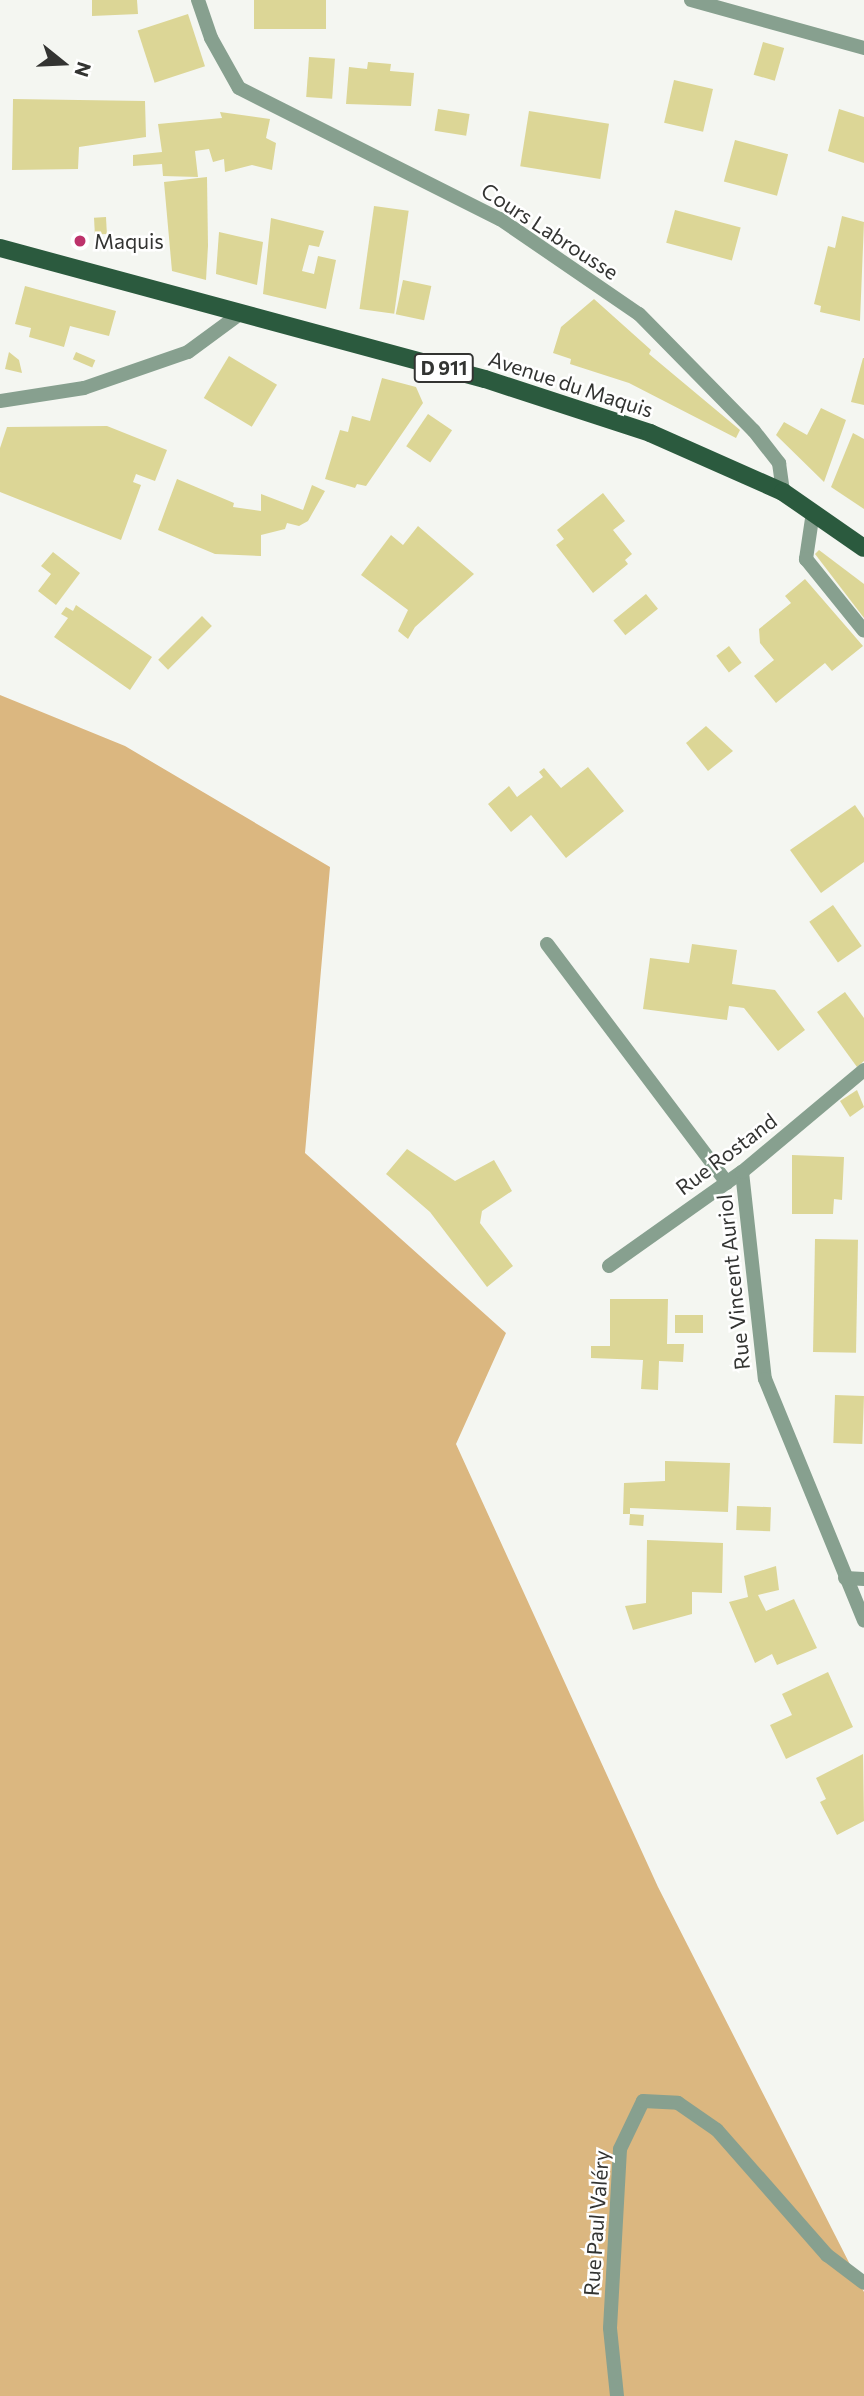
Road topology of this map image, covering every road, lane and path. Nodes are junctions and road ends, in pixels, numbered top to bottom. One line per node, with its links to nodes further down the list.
1 (198, 0): 7 (street, Cours Labrousse)
2 (691, 0): 3 (street)
3 (864, 48)
4 (0, 248): 5 (main road, Avenue du Maquis / D 911)
5 (241, 313): 6 (street); 7 (main road, Avenue du Maquis / D 911)
6 (0, 401)
7 (783, 492): 8 (main road, Avenue du Maquis / D 911)
8 (813, 512): 9 (main road, Avenue du Maquis / D 911); 10 (street)
9 (864, 548)
10 (864, 631)
11 (547, 944): 14 (street)
12 (864, 1070): 13 (street, Rue Rostand)
13 (741, 1172): 14 (street, Rue Rostand); 16 (street, Rue Vincent Auriol)
14 (727, 1183): 15 (street, Rue Rostand)
15 (609, 1266)
16 (845, 1578): 17 (street); 18 (street, Rue Vincent Auriol)
17 (864, 1579)
18 (864, 1620)
19 (864, 2283): 20 (street, Rue Paul Valéry)
20 (617, 2396)

